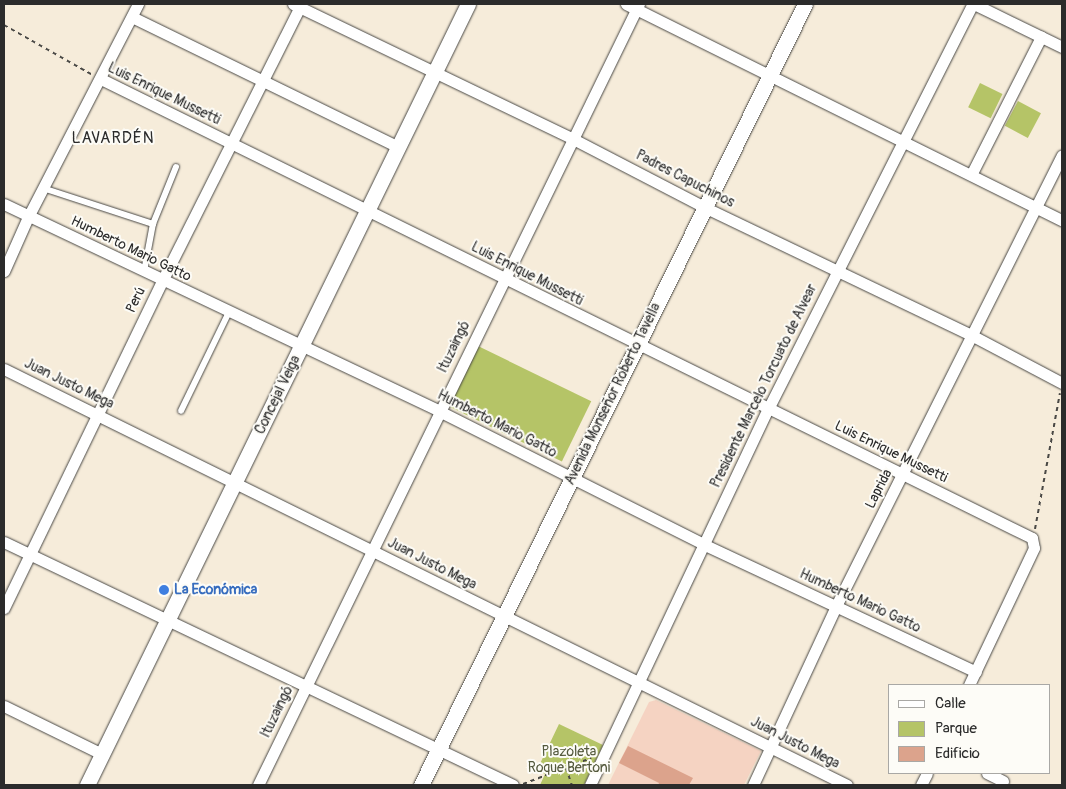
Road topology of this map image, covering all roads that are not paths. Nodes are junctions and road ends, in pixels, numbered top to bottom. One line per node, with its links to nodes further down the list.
1 (138, 4): 7 (street)
2 (468, 4): 10 (street, Concejal Veiga)
3 (805, 4): 11 (street, Avenida Monseñor Roberto Tavella)
4 (974, 4): 8 (street); 15 (street, Presidente Marcelo Torcuato de Alvear)
5 (297, 5): 10 (street, Padres Capuchinos); 13 (street, Perú)
6 (634, 5): 11 (street); 14 (street, Ituzaingó)
7 (132, 17): 12 (street); 13 (street)
8 (1041, 37): 9 (street); 20 (street)
9 (1062, 47)
10 (435, 72): 14 (street, Padres Capuchinos); 17 (street, Concejal Veiga)
11 (770, 74): 15 (street); 24 (street, Avenida Monseñor Roberto Tavella)
12 (101, 79): 16 (street, Luis Enrique Mussetti); 21 (street)
13 (264, 81): 16 (street, Perú); 17 (street)
14 (573, 138): 24 (street, Padres Capuchinos); 32 (street, Ituzaingó)
15 (905, 140): 20 (street); 29 (street, Presidente Marcelo Torcuato de Alvear)
16 (232, 144): 25 (street, Luis Enrique Mussetti); 33 (street, Perú)
17 (399, 147): 25 (street, Concejal Veiga)
18 (1062, 155): 23 (street, Laprida)
19 (176, 167): 28 (lane)
20 (972, 174): 23 (street)
21 (43, 188): 26 (street); 28 (lane)
22 (4, 204): 26 (street, Humberto Mario Gatto)
23 (1036, 206): 27 (street); 35 (street, Laprida)
24 (704, 207): 29 (street, Padres Capuchinos); 36 (street, Avenida Monseñor Roberto Tavella)
25 (367, 211): 32 (street, Luis Enrique Mussetti); 37 (street, Concejal Veiga)
26 (28, 216): 30 (street); 31 (street, Humberto Mario Gatto)
27 (1062, 220)
28 (153, 224): 31 (lane)
29 (837, 270): 35 (street, Padres Capuchinos); 40 (street, Presidente Marcelo Torcuato de Alvear)
30 (4, 272)
31 (144, 272): 33 (street, Humberto Mario Gatto)
32 (504, 278): 36 (street, Luis Enrique Mussetti); 42 (street, Ituzaingó)
33 (162, 281): 34 (street, Humberto Mario Gatto); 43 (street, Perú)
34 (229, 312): 37 (street, Humberto Mario Gatto); 41 (lane)
35 (971, 335): 39 (street, Padres Capuchinos); 44 (street, Laprida)
36 (637, 345): 40 (street, Luis Enrique Mussetti); 45 (street, Avenida Monseñor Roberto Tavella)
37 (302, 346): 42 (street, Humberto Mario Gatto); 46 (street, Concejal Veiga)
38 (4, 369): 43 (street, Juan Justo Mega)
39 (1062, 383)
40 (768, 409): 44 (street, Luis Enrique Mussetti); 48 (street, Presidente Marcelo Torcuato de Alvear)
41 (181, 411)
42 (439, 411): 45 (street, Humberto Mario Gatto); 49 (street, Ituzaingó)
43 (96, 415): 46 (street, Juan Justo Mega); 50 (street, Perú)
44 (904, 475): 51 (street, Laprida); 55 (street, Luis Enrique Mussetti)
45 (571, 479): 48 (street, Humberto Mario Gatto); 53 (street, Avenida Monseñor Roberto Tavella)
46 (234, 483): 49 (street, Juan Justo Mega); 54 (street, Concejal Veiga)
47 (4, 542): 50 (street)
48 (705, 545): 51 (street, Humberto Mario Gatto); 56 (street, Presidente Marcelo Torcuato de Alvear)
49 (372, 551): 53 (street, Juan Justo Mega); 58 (street, Ituzaingó)
50 (30, 555): 52 (street, Perú); 54 (street)
51 (836, 606): 55 (street, Humberto Mario Gatto); 60 (street, Laprida)
52 (4, 608)
53 (504, 617): 56 (street, Juan Justo Mega); 61 (street, Avenida Monseñor Roberto Tavella)
54 (167, 620): 58 (street); 62 (street, Concejal Veiga)
55 (976, 672): 57 (street)
56 (638, 682): 60 (street, Juan Justo Mega); 69 (street, Presidente Marcelo Torcuato de Alvear)
57 (970, 684)
58 (305, 689): 61 (street); 66 (street, Ituzaingó)
59 (4, 706): 62 (street)
60 (770, 746): 70 (street, Laprida); 71 (street, Juan Justo Mega)
61 (440, 749): 67 (street, Avenida Monseñor Roberto Tavella); 68 (street)
62 (102, 754): 65 (street, Concejal Veiga)
63 (989, 774): 64 (street)
64 (1002, 781)
65 (87, 785)
66 (258, 785)
67 (421, 785)
68 (513, 785)
69 (590, 785)
70 (753, 785)
71 (847, 785)

